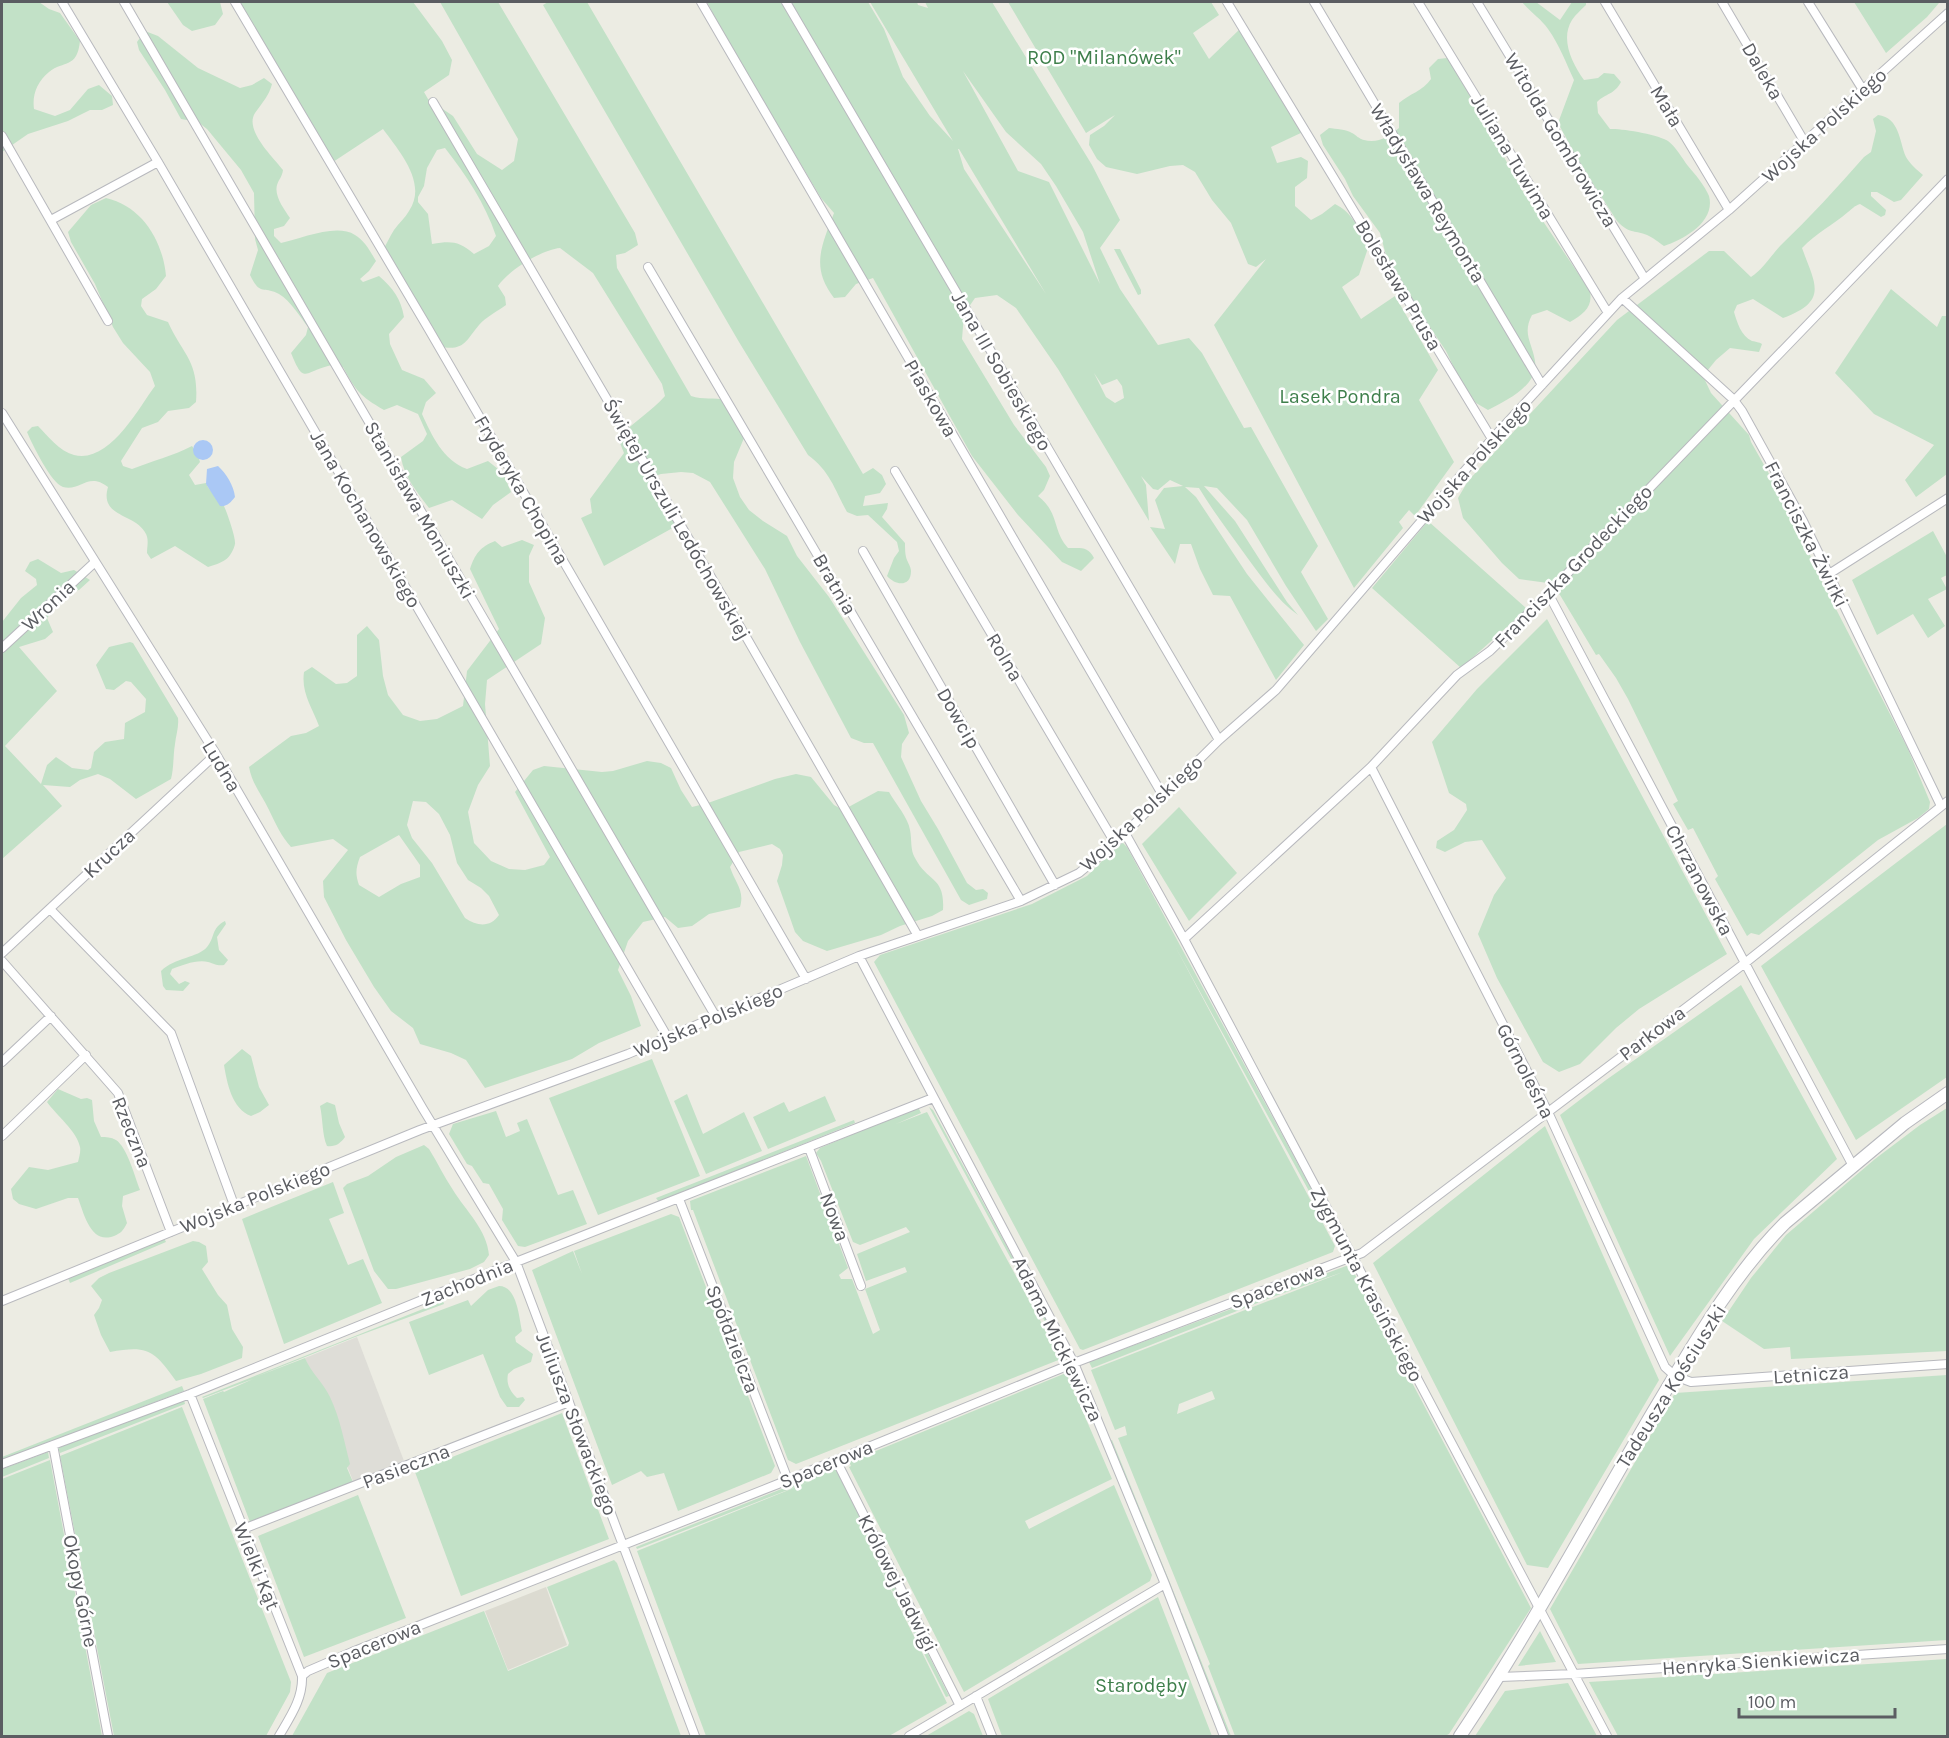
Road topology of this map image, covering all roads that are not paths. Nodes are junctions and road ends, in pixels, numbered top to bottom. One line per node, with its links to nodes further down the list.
1 (62, 2): 18 (street, Jana Kochanowskiego)
2 (124, 2): 56 (street, Stanisława Moniuszki)
3 (235, 2): 54 (street, Fryderyka Chopina)
4 (701, 2): 41 (street, Piaskowa)
5 (786, 2): 38 (street, Jana III Sobieskiego)
6 (1227, 2): 30 (street, Bolesława Prusa)
7 (1314, 2): 27 (street, Władysława Reymonta)
8 (1418, 2): 25 (street, Juliana Tuwima)
9 (1478, 2): 23 (street, Witolda Gombrowicza)
10 (1605, 2): 20 (street, Mała)
11 (1722, 2): 17 (street, Daleka)
12 (1808, 2): 14 (street)
13 (1947, 13): 14 (street, Wojska Polskiego)
14 (1863, 90): 17 (street, Wojska Polskiego)
15 (433, 102): 48 (street, Świętej Urszuli Ledóchowskiej)
16 (2, 136): 21 (street)
17 (1804, 141): 20 (street, Wojska Polskiego)
18 (158, 162): 21 (street); 57 (street, Jana Kochanowskiego)
19 (1947, 179): 28 (street, Franciszka Grodeckiego)
20 (1729, 210): 23 (street, Wojska Polskiego)
21 (51, 220): 26 (street)
22 (648, 267): 46 (street, Bratnia)
23 (1645, 279): 24 (street, Wojska Polskiego)
24 (1622, 298): 25 (street, Wojska Polskiego); 28 (street, Franciszka Żwirki)
25 (1608, 313): 27 (street, Wojska Polskiego)
26 (108, 321)
27 (1542, 385): 30 (street, Wojska Polskiego)
28 (1733, 399): 35 (street, Franciszka Żwirki); 36 (street, Franciszka Grodeckiego)
29 (2, 412): 34 (street, Ludna)
30 (1492, 439): 38 (street, Wojska Polskiego)
31 (895, 471): 44 (street, Rolna)
32 (1947, 498): 35 (street)
33 (863, 551): 45 (street, Dowcip)
34 (95, 562): 37 (street, Wronia); 39 (street, Ludna)
35 (1829, 574): 42 (street, Franciszka Żwirki)
36 (1548, 593): 40 (street, Franciszka Grodeckiego); 53 (street, Chrzanowska)
37 (2, 648)
38 (1219, 740): 41 (street, Wojska Polskiego)
39 (216, 754): 47 (street, Krucza); 63 (street, Ludna)
40 (1371, 767): 49 (street, Franciszka Grodeckiego); 62 (street, Górnoleśna)
41 (1162, 794): 43 (street, Wojska Polskiego)
42 (1944, 804): 53 (street, Parkowa)
43 (1125, 832): 44 (street, Wojska Polskiego); 49 (street, Zygmunta Krasińskiego)
44 (1115, 843): 45 (street, Wojska Polskiego)
45 (1055, 885): 46 (street, Wojska Polskiego)
46 (1021, 901): 48 (street, Wojska Polskiego)
47 (50, 909): 50 (street, Krucza); 68 (street)
48 (918, 936): 51 (street, Wojska Polskiego)
49 (1184, 939): 70 (street, Zygmunta Krasińskiego)
50 (2, 953)
51 (858, 956): 54 (street, Wojska Polskiego); 61 (street, Adama Mickiewicza)
52 (2, 961): 55 (street, Rzeczna)
53 (1745, 963): 62 (street, Parkowa); 66 (street, Chrzanowska)
54 (806, 979): 56 (street, Wojska Polskiego)
55 (51, 1016): 58 (street, Rzeczna); 59 (street)
56 (716, 1017): 57 (street, Wojska Polskiego)
57 (668, 1038): 63 (street, Wojska Polskiego)
58 (86, 1055): 64 (street); 69 (street, Rzeczna)
59 (2, 1062)
60 (1947, 1093): 66 (street, Tadeusza Kościuszki)
61 (933, 1098): 65 (street, Zachodnia); 74 (street, Adama Mickiewicza)
62 (1548, 1112): 70 (street, Parkowa); 76 (street, Górnoleśna)
63 (433, 1125): 68 (street, Wojska Polskiego); 71 (street, Juliusza Słowackiego)
64 (2, 1136)
65 (808, 1148): 67 (street, Zachodnia); 72 (street, Nowa)
66 (1853, 1166): 76 (street, Tadeusza Kościuszki)
67 (679, 1199): 71 (street, Zachodnia); 82 (street, Spółdzielcza)
68 (234, 1205): 69 (street, Wojska Polskiego)
69 (171, 1232): 73 (street, Wojska Polskiego)
70 (1352, 1256): 74 (street, Spacerowa); 86 (street, Zygmunta Krasińskiego)
71 (516, 1262): 77 (street, Zachodnia); 78 (street, Juliusza Słowackiego)
72 (861, 1286)
73 (2, 1301)
74 (1074, 1363): 80 (street, Spacerowa); 85 (street, Adama Mickiewicza)
75 (1947, 1364): 76 (street, Letnicza)
76 (1675, 1376): 86 (street, Tadeusza Kościuszki)
77 (190, 1394): 79 (street, Zachodnia); 83 (street, Wielki Kąt)
78 (569, 1402): 83 (street, Pasieczna); 84 (street, Juliusza Słowackiego)
79 (53, 1445): 81 (street, Zachodnia); 93 (street, Okopy Górne)
80 (836, 1460): 82 (street, Spacerowa); 92 (street, Królowej Jadwigi)
81 (2, 1464)
82 (788, 1480): 84 (street, Spacerowa)
83 (243, 1529): 89 (street, Wielki Kąt)
84 (623, 1545): 89 (street, Spacerowa); 95 (street, Juliusza Słowackiego)
85 (1165, 1584): 91 (street); 98 (street, Adama Mickiewicza)
86 (1540, 1610): 88 (street, Zygmunta Krasińskiego); 90 (street, Tadeusza Kościuszki)
87 (1947, 1649): 88 (street, Henryka Sienkiewicza)
88 (1574, 1674): 90 (street, Henryka Sienkiewicza); 100 (street, Zygmunta Krasińskiego)
89 (302, 1676): 94 (street)
90 (1500, 1677): 99 (street, Tadeusza Kościuszki)
91 (976, 1696): 92 (street); 97 (street)
92 (960, 1706): 96 (street)
93 (108, 1737)
94 (279, 1737)
95 (694, 1737)
96 (909, 1737)
97 (992, 1737)
98 (1224, 1737)
99 (1460, 1737)
100 (1607, 1737)

